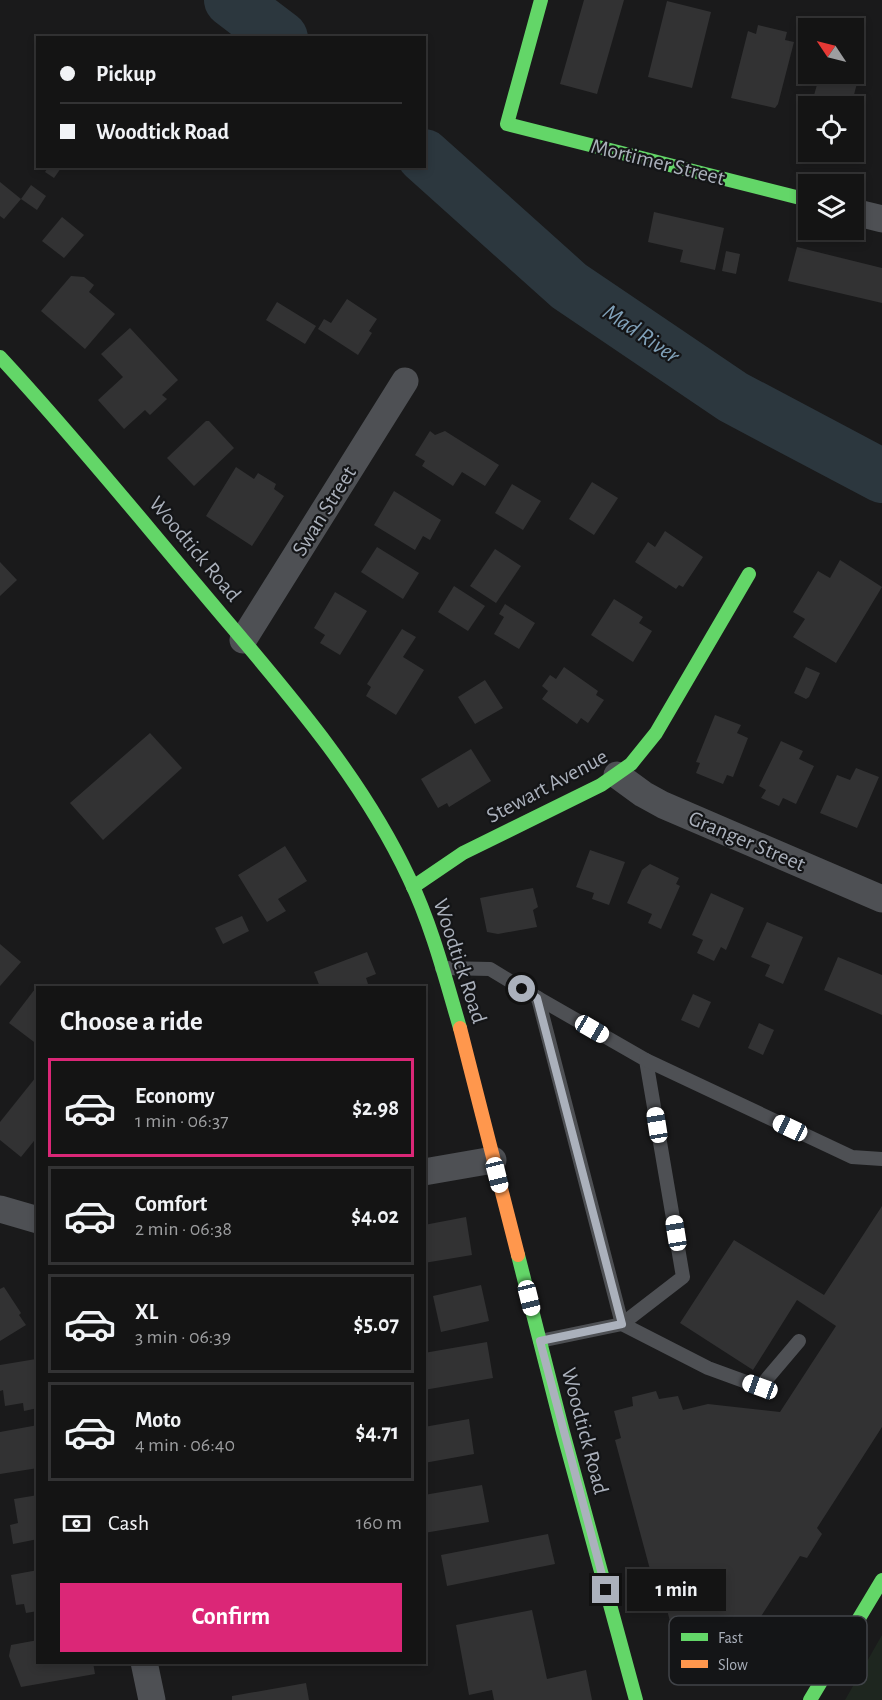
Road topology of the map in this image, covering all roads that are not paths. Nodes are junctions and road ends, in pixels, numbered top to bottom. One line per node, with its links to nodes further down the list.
1 (541, 0): 2 (main road, Mortimer Street)
2 (798, 197)
3 (864, 214): 4 (street)
4 (882, 219)
5 (0, 357): 8 (main road, Woodtick Road)
6 (405, 381): 8 (street, Swan Street)
7 (749, 574): 9 (main road, Stewart Avenue)
8 (243, 640): 10 (main road, Woodtick Road)
9 (617, 775): 10 (main road, Stewart Avenue); 11 (street, Granger Street)
10 (413, 887): 12 (main road, Woodtick Road)
11 (882, 899)
12 (442, 968): 13 (lane); 16 (main road, Woodtick Road)
13 (537, 998): 14 (lane); 20 (lane)
14 (646, 1060): 15 (lane); 20 (lane)
15 (882, 1159)
16 (493, 1160): 17 (street); 21 (main road, Woodtick Road)
17 (426, 1172)
18 (0, 1209): 19 (street)
19 (36, 1219)
20 (622, 1324): 21 (lane); 22 (lane)
21 (540, 1341): 28 (main road, Woodtick Road)
22 (799, 1341)
23 (882, 1580): 24 (main road)
24 (860, 1616)
25 (144, 1664): 27 (street)
26 (819, 1685): 29 (main road)
27 (152, 1700)
28 (636, 1700)
29 (810, 1700)

